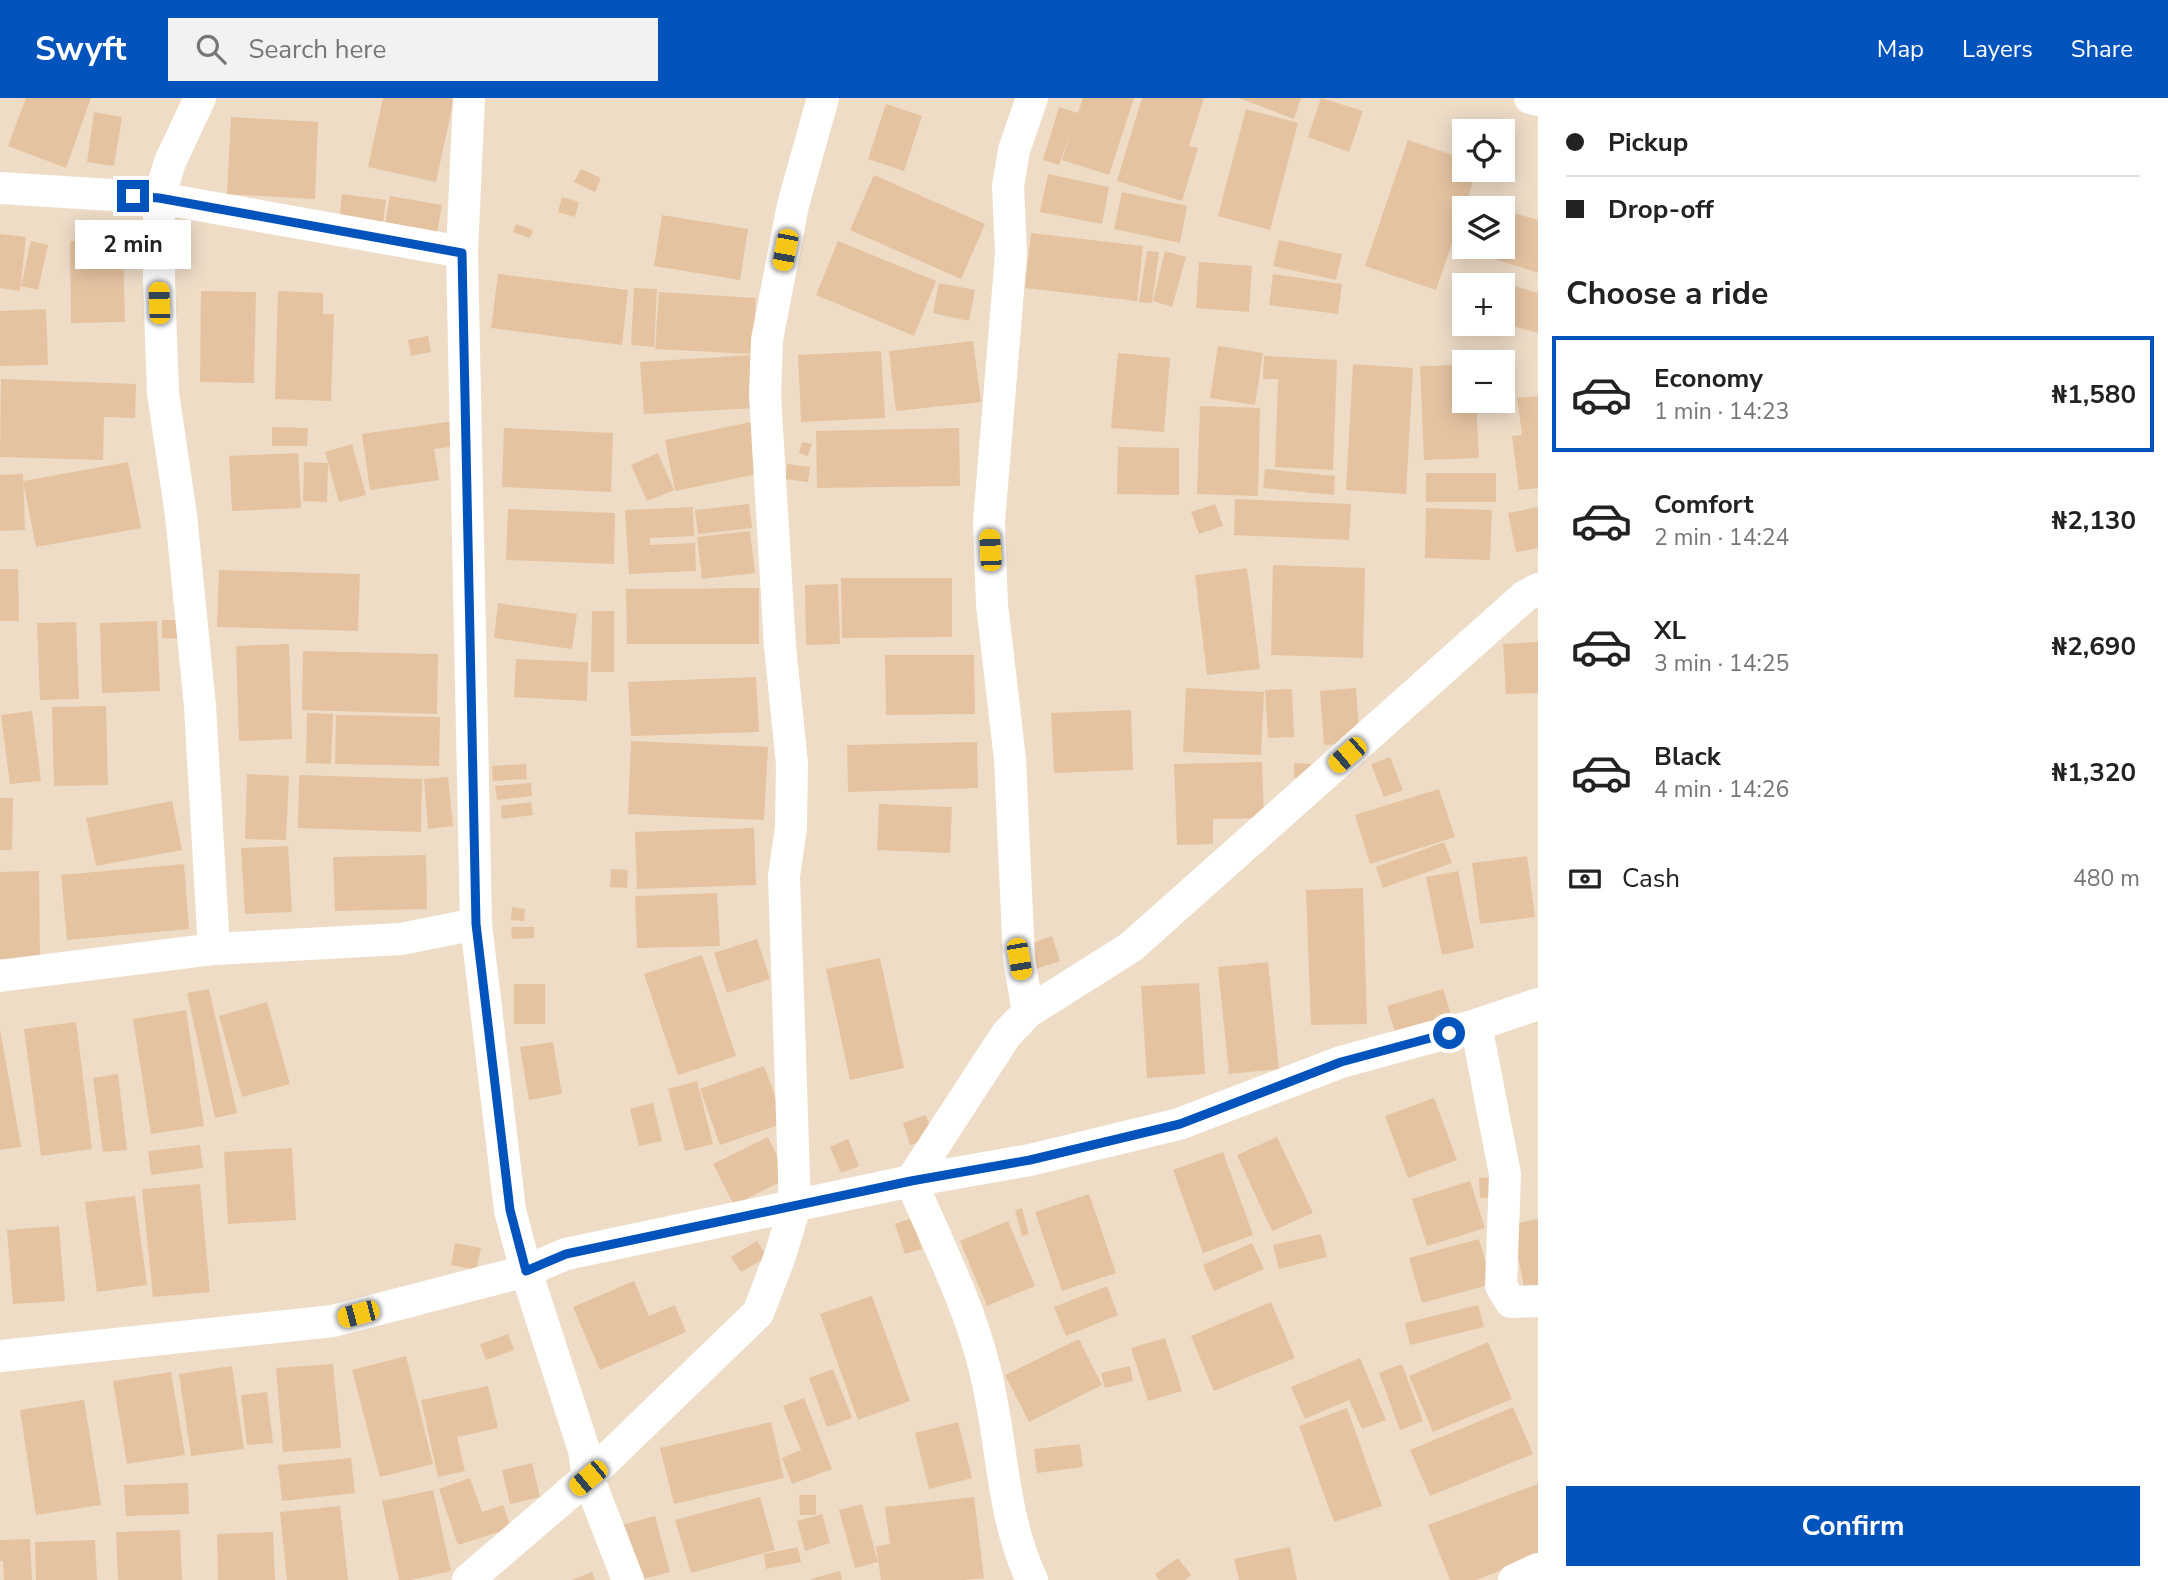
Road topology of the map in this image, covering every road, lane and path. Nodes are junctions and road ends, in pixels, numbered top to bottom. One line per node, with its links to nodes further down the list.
1 (200, 98): 8 (street)
2 (469, 98): 9 (street)
3 (823, 98): 18 (street)
4 (1032, 98): 15 (street)
5 (1530, 98): 6 (street)
6 (1538, 100)
7 (0, 188): 8 (street)
8 (159, 198): 9 (street); 12 (street)
9 (462, 253): 11 (street)
10 (1538, 589): 15 (street)
11 (476, 924): 12 (street); 19 (street)
12 (214, 949): 13 (street)
13 (0, 976)
14 (1538, 1004): 16 (street)
15 (1028, 1012): 17 (street)
16 (1476, 1025): 17 (street); 20 (street)
17 (911, 1181): 18 (street); 26 (street)
18 (795, 1206): 19 (street); 22 (street)
19 (526, 1271): 21 (street); 22 (street)
20 (1538, 1301)
21 (0, 1356)
22 (588, 1478): 24 (street); 25 (street)
23 (1538, 1569): 27 (street)
24 (468, 1580)
25 (628, 1580)
26 (1032, 1580)
27 (1514, 1580)

